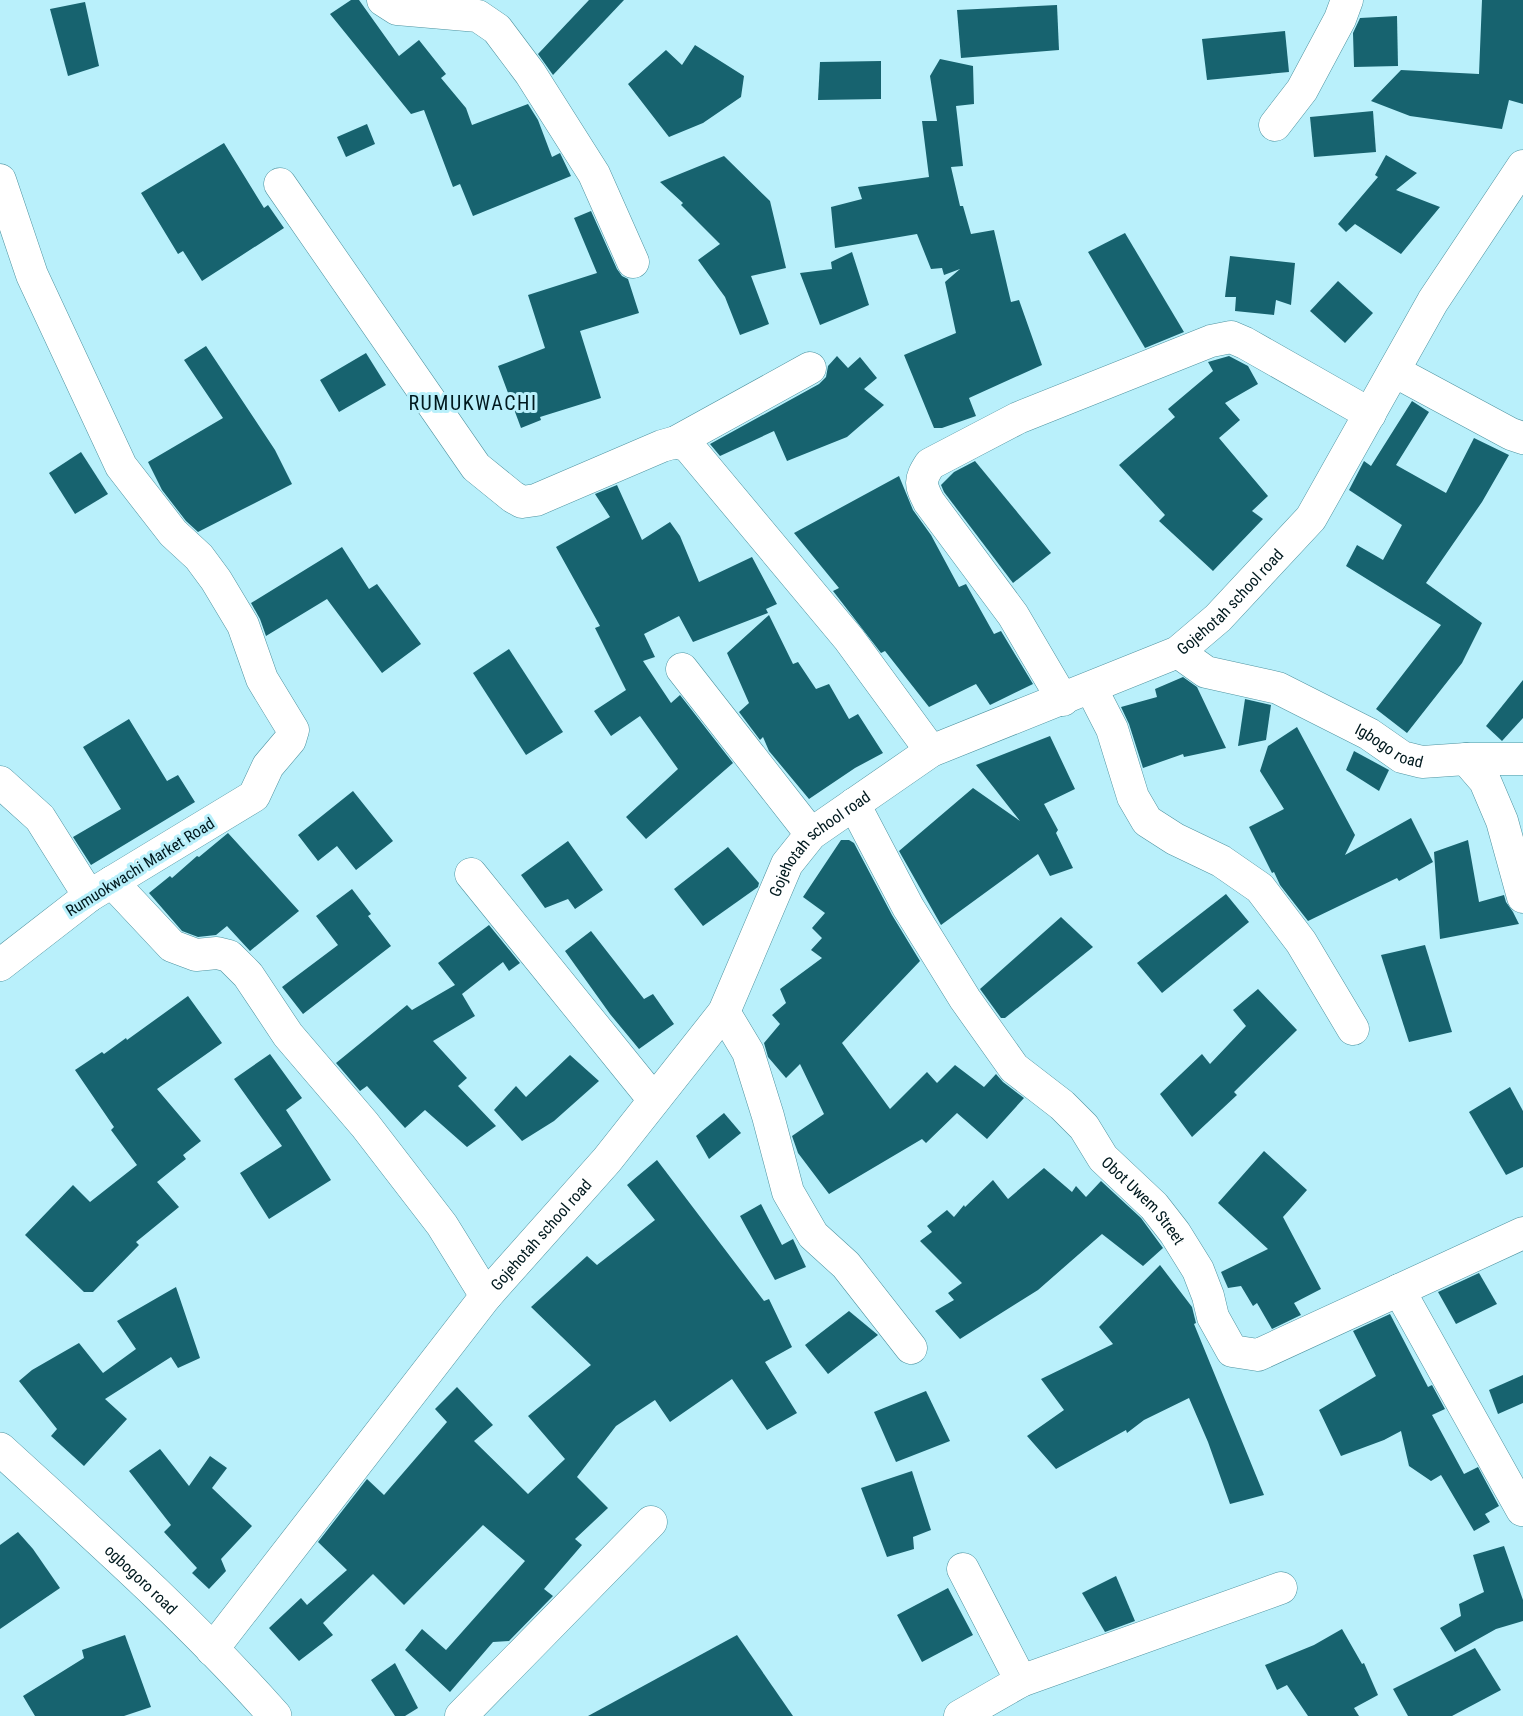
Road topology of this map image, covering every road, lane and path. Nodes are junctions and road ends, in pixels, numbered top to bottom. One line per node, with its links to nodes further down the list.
1 (383, 0): 7 (street)
2 (1347, 0): 3 (street)
3 (1275, 125)
4 (1523, 166): 9 (street, Gojehotah school road)
5 (0, 180): 24 (street, Rumuokwachi Market Road)
6 (280, 183): 12 (street)
7 (633, 262)
8 (810, 368): 12 (street)
9 (1394, 371): 10 (street, Gojehotah school road); 11 (street)
10 (1370, 414): 13 (street, Gojehotah school road); 16 (street)
11 (1523, 438)
12 (676, 442): 17 (street)
13 (1178, 652): 15 (street, Gojehotah school road); 18 (street, Igbogo road)
14 (682, 669): 22 (street)
15 (1091, 688): 16 (street, Gojehotah school road); 28 (street)
16 (1063, 700): 17 (street, Gojehotah school road)
17 (931, 751): 21 (street, Gojehotah school road)
18 (1466, 759): 19 (street, Igbogo road); 25 (street)
19 (1523, 759)
20 (0, 782): 24 (street)
21 (854, 804): 22 (street, Gojehotah school road); 31 (street, Obot Uwem Street)
22 (811, 834): 27 (street, Gojehotah school road)
23 (471, 874): 29 (street)
24 (100, 889): 26 (street, Rumuokwachi Market Road); 32 (street)
25 (1523, 897)
26 (0, 965)
27 (724, 1012): 29 (street, Gojehotah school road); 33 (street)
28 (1353, 1029)
29 (654, 1100): 32 (street, Gojehotah school road)
30 (1523, 1233): 31 (street, Obot Uwem Street)
31 (1400, 1290): 35 (street)
32 (486, 1296): 39 (street, Gojehotah school road)
33 (911, 1348)
34 (0, 1449): 39 (street, ogbogoro road)
35 (1522, 1510)
36 (651, 1522): 42 (street)
37 (963, 1569): 40 (street)
38 (1281, 1588): 40 (street)
39 (212, 1650): 41 (street, ogbogoro road)
40 (1021, 1681): 43 (street)
41 (274, 1716)
42 (461, 1716)
43 (960, 1716)

